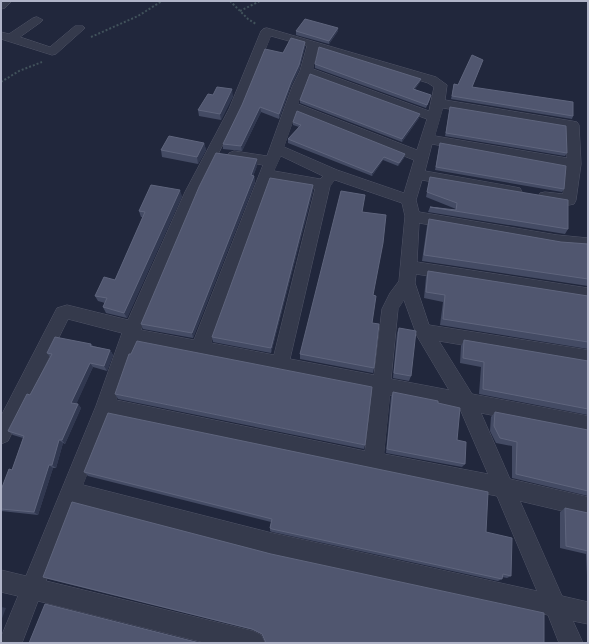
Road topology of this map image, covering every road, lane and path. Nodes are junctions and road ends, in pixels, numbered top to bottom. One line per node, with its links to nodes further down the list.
1 (7, 1): 4 (street)
2 (230, 1): 5 (path)
3 (260, 1): 5 (path)
4 (1, 6)
5 (240, 11): 8 (path)
6 (37, 20): 9 (street)
7 (79, 28): 9 (street)
8 (267, 31): 10 (street); 16 (street)
9 (6, 37)
10 (313, 45): 11 (street); 12 (street)
11 (306, 71): 13 (street); 14 (street)
12 (438, 103): 14 (street); 19 (street)
13 (291, 106): 17 (street); 18 (street)
14 (433, 117): 15 (street)
15 (427, 139): 17 (street); 19 (street)
16 (211, 153): 18 (street); 27 (street)
17 (421, 157): 20 (street)
18 (272, 162): 21 (street); 21 (street); 28 (street)
19 (574, 164): 20 (street)
20 (416, 174): 22 (street)
21 (327, 179): 22 (street); 30 (street)
22 (410, 208): 23 (street); 24 (street)
23 (588, 244)
24 (408, 275): 25 (street); 26 (street); 31 (street)
25 (588, 296)
26 (423, 330): 29 (street); 32 (street)
27 (132, 332): 28 (street); 33 (street); 35 (street)
28 (200, 348): 30 (street)
29 (588, 358)
30 (280, 365): 31 (street)
31 (382, 384): 32 (street); 36 (street)
32 (467, 403): 34 (street); 37 (street)
33 (105, 406): 36 (street); 38 (street)
34 (588, 425)
35 (1, 435)
36 (372, 462): 37 (street)
37 (503, 487): 39 (street); 42 (street)
38 (70, 492): 41 (street); 42 (street)
39 (588, 507)
40 (1, 581): 41 (street)
41 (31, 588): 44 (street); 45 (street)
42 (555, 606): 43 (street); 46 (street)
43 (588, 613)
44 (10, 643)
45 (253, 643)
46 (571, 643)

